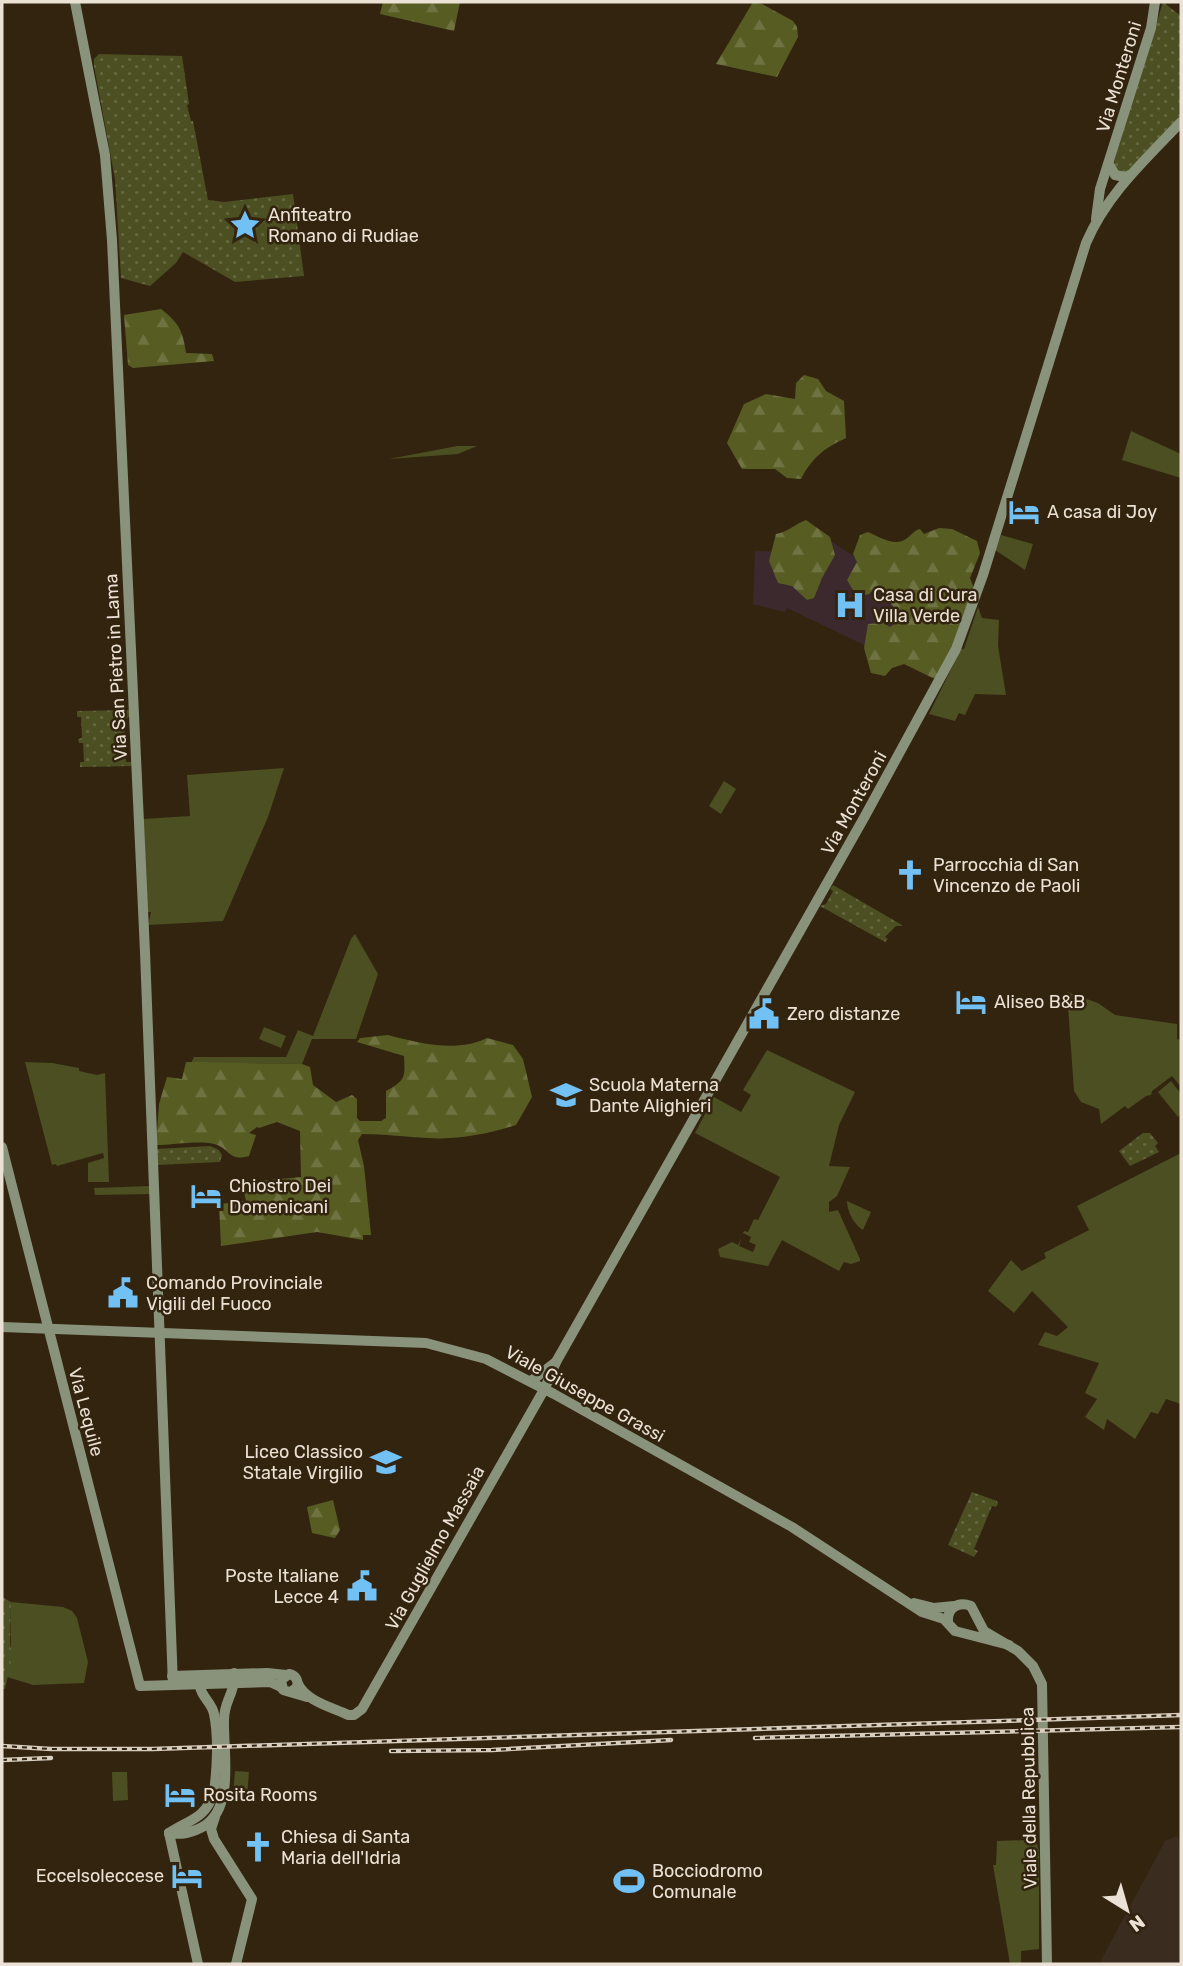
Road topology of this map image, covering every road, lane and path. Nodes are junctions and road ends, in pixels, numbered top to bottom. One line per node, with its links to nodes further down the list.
1 (75, 2): 12 (main road, Via San Pietro in Lama)
2 (1155, 2): 4 (main road, Via Monteroni)
3 (1181, 122): 5 (main road, Via Monteroni)
4 (1110, 164): 5 (main road); 6 (main road, Via Monteroni); 7 (main road, Via Monteroni)
5 (1130, 175): 7 (main road, Via Monteroni)
6 (1102, 181): 7 (main road); 8 (main road, Via Monteroni)
7 (1114, 193): 8 (main road, Via Monteroni)
8 (1095, 222): 13 (main road, Via Monteroni)
9 (2, 1146): 11 (main road, Via Lequile)
10 (2, 1327): 11 (main road, Viale Giuseppe Grassi)
11 (48, 1329): 12 (main road, Viale Giuseppe Grassi); 24 (main road, Via Lequile)
12 (160, 1333): 14 (main road, Viale Giuseppe Grassi); 24 (main road, Via San Pietro in Lama)
13 (556, 1362): 14 (main road, Via Monteroni); 15 (main road, Via Monteroni)
14 (531, 1381): 15 (main road, Viale Giuseppe Grassi)
15 (545, 1388): 16 (main road, Viale Giuseppe Grassi); 27 (main road, Via Guglielmo Massaia)
16 (905, 1600): 17 (main road, Viale Giuseppe Grassi); 19 (main road, Viale Giuseppe Grassi)
17 (955, 1606): 18 (main road, Viale Giuseppe Grassi); 19 (main road)
18 (977, 1620): 20 (main road); 21 (main road, Viale della Repubblica)
19 (948, 1622): 20 (main road, Viale Giuseppe Grassi)
20 (967, 1632): 21 (main road, Viale della Repubblica)
21 (1009, 1646): 33 (main road, Viale della Repubblica)
22 (205, 1674): 23 (main road); 24 (main road); 26 (main road)
23 (234, 1679): 25 (main road); 26 (main road); 27 (main road); 28 (main road)
24 (173, 1680): 26 (main road)
25 (258, 1682): 27 (main road); 28 (main road)
26 (200, 1685): 30 (main road)
27 (290, 1688)
28 (225, 1706): 29 (main road)
29 (217, 1813): 30 (main road); 32 (main road)
30 (169, 1833): 31 (main road)
31 (198, 1964)
32 (236, 1964)
33 (1047, 1964)

